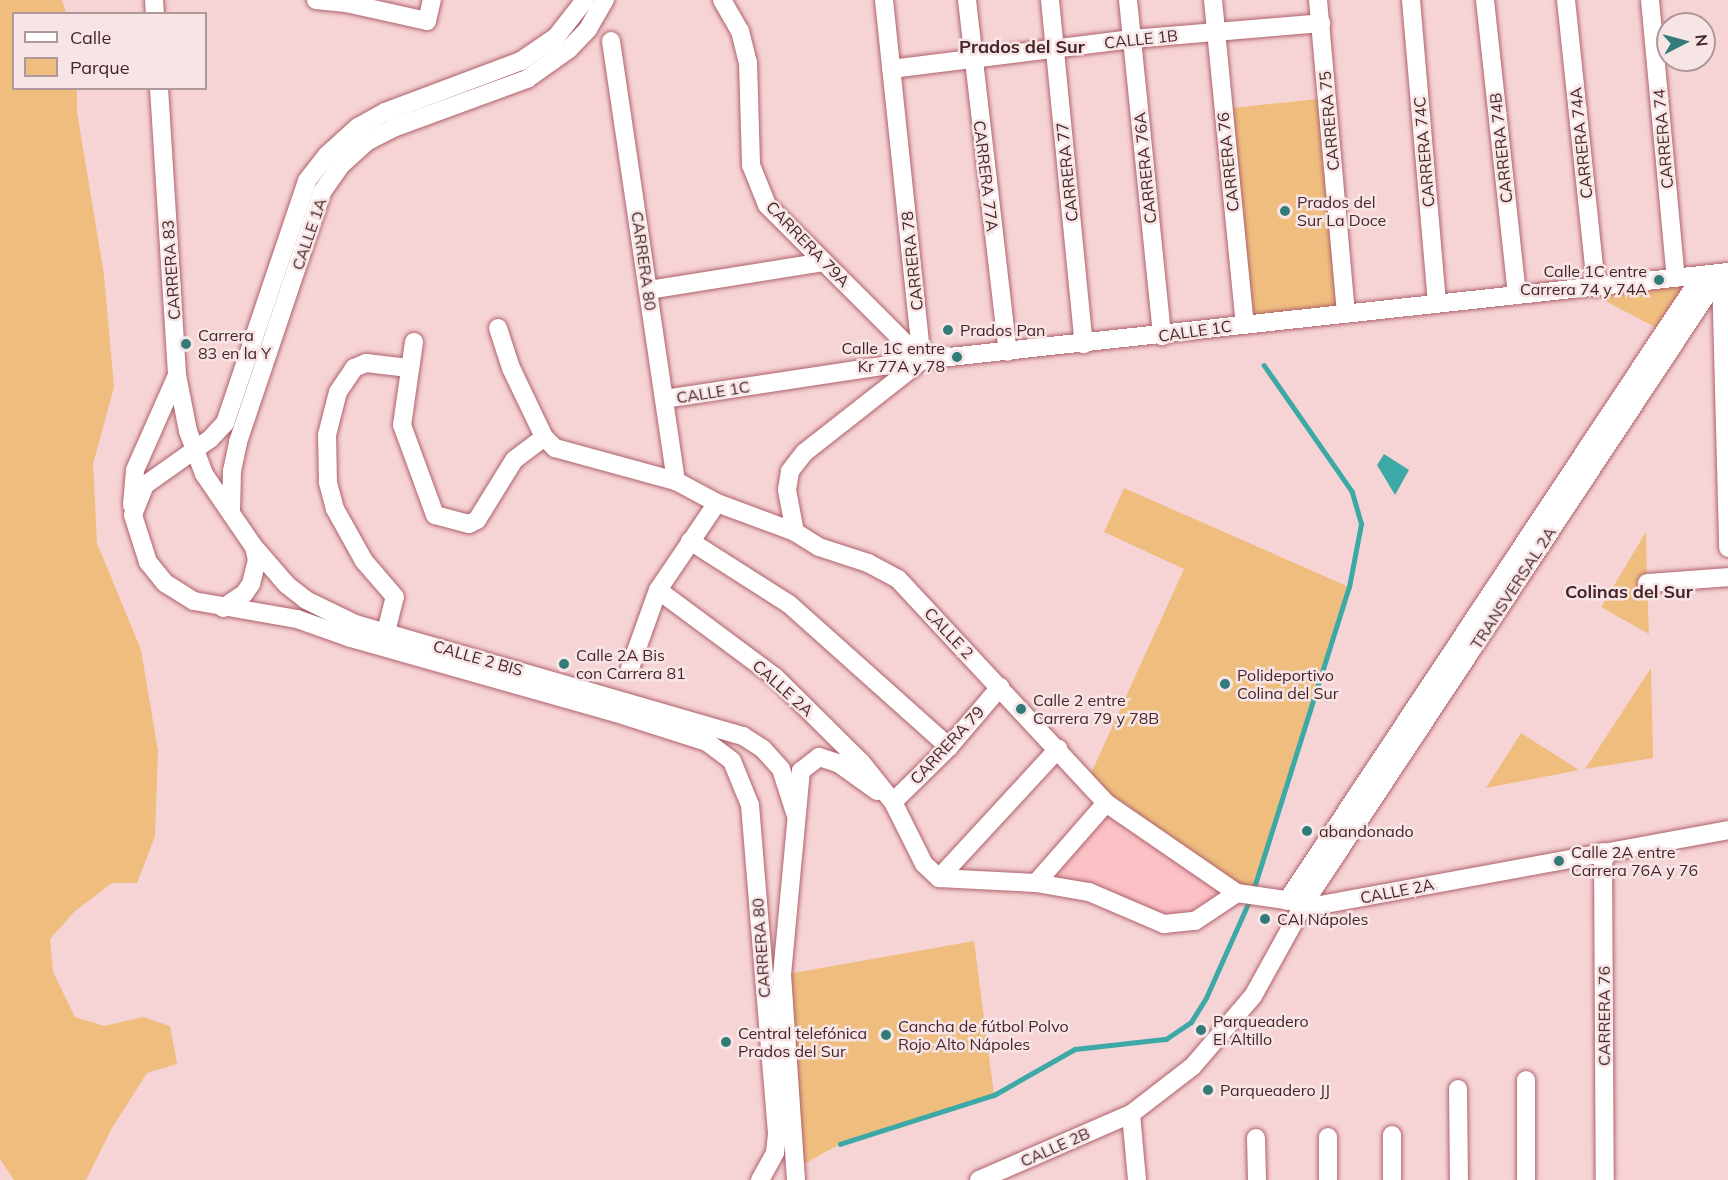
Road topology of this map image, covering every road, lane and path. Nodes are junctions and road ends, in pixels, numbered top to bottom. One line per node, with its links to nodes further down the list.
1 (316, 0): 2 (street)
2 (432, 0)
3 (585, 0): 44 (street, CALLE 1A)
4 (722, 0): 24 (street, CARRERA 79A)
5 (884, 0): 22 (street, CARRERA 78)
6 (967, 0): 21 (street, CARRERA 77A)
7 (1050, 0): 20 (street, CARRERA 77)
8 (1128, 0): 18 (street, CARRERA 76A)
9 (1213, 0): 17 (street, CARRERA 76)
10 (1318, 0): 16 (street, CARRERA 75)
11 (1411, 0): 31 (street, CARRERA 74C)
12 (1485, 0): 30 (street, CARRERA 74B)
13 (1566, 0): 28 (street, CARRERA 74A)
14 (1650, 0): 27 (street, CARRERA 74)
15 (604, 3): 47 (street, CALLE 1A)
16 (1321, 23): 17 (street, CALLE 1B); 32 (street, CARRERA 75)
17 (1215, 32): 18 (street, CALLE 1B); 33 (street, CARRERA 76)
18 (1132, 39): 20 (street, CALLE 1B); 35 (street, CARRERA 76A)
19 (611, 41): 29 (street, CARRERA 80)
20 (1055, 48): 21 (street, CALLE 1B); 37 (street, CARRERA 77)
21 (972, 59): 22 (street, CALLE 1B); 38 (street, CARRERA 77A)
22 (891, 69): 39 (street, CARRERA 78)
23 (159, 90): 41 (street, CARRERA 83)
24 (824, 262): 29 (street); 39 (street, CARRERA 79A)
25 (1725, 272): 26 (street, CALLE 1C); 49 (street); 72 (street, TRANSVERSAL 2A)
26 (1702, 275): 27 (street, CALLE 1C); 72 (street, TRANSVERSAL 2A)
27 (1676, 278): 28 (street, CALLE 1C)
28 (1596, 286): 30 (street, CALLE 1C)
29 (649, 290): 42 (street, CARRERA 80)
30 (1517, 295): 31 (street, CALLE 1C)
31 (1437, 304): 32 (street, CALLE 1C)
32 (1346, 314): 33 (street, CALLE 1C)
33 (1245, 324): 35 (street, CALLE 1C)
34 (498, 328): 43 (street)
35 (1162, 336): 37 (street, CALLE 1C)
36 (414, 342): 40 (street)
37 (1084, 344): 38 (street, CALLE 1C)
38 (1008, 352): 39 (street, CALLE 1C)
39 (922, 360): 42 (street, CALLE 1C); 50 (street)
40 (409, 368): 43 (street); 58 (street)
41 (177, 375): 44 (street, CARRERA 83); 48 (street, CALLE 2 BIS)
42 (664, 399): 45 (street, CARRERA 80)
43 (544, 438): 45 (street, CALLE 2)
44 (195, 449): 47 (street, CALLE 2 BIS); 48 (street, CALLE 1A)
45 (676, 481): 46 (street, CALLE 2)
46 (717, 503): 50 (street, CALLE 2); 51 (street)
47 (231, 511): 52 (street, CALLE 2 BIS)
48 (133, 515): 57 (street, CALLE 2 BIS)
49 (1728, 520): 53 (street)
50 (795, 532): 60 (street, CALLE 2)
51 (690, 541): 56 (street); 62 (street)
52 (255, 547): 57 (street); 58 (street, CALLE 2 BIS)
53 (1728, 548)
54 (1728, 577): 55 (street)
55 (1647, 583)
56 (658, 590): 59 (street); 64 (street, CALLE 2A)
57 (222, 608): 61 (street, CALLE 2 BIS)
58 (386, 632): 66 (street, CALLE 2 BIS)
59 (630, 668)
60 (1000, 687): 62 (street, CARRERA 79); 63 (street, CALLE 2)
61 (693, 736): 79 (street, CARRERA 80)
62 (949, 747): 64 (street, CARRERA 79)
63 (1058, 749): 65 (street, CALLE 2); 69 (street)
64 (893, 802): 66 (street, CALLE 2A); 69 (street, CALLE 2A)
65 (1106, 803): 70 (street); 71 (street, CALLE 2)
66 (795, 813): 80 (street, CARRERA 80)
67 (1728, 830): 68 (street, CALLE 2A)
68 (1603, 852): 72 (street, CALLE 2A); 88 (street, CARRERA 76)
69 (939, 878): 70 (street)
70 (1036, 883): 71 (street)
71 (1237, 893): 72 (street, CALLE 2)
72 (1296, 902): 75 (street)
73 (1526, 1080): 87 (street)
74 (1458, 1089): 86 (street)
75 (1131, 1114): 81 (street, CALLE 2B); 82 (street)
76 (1392, 1135): 85 (street)
77 (1328, 1137): 84 (street)
78 (1256, 1138): 83 (street)
79 (760, 1180)
80 (796, 1180)
81 (979, 1180)
82 (1137, 1180)
83 (1257, 1180)
84 (1328, 1180)
85 (1392, 1180)
86 (1459, 1180)
87 (1526, 1180)
88 (1605, 1180)

